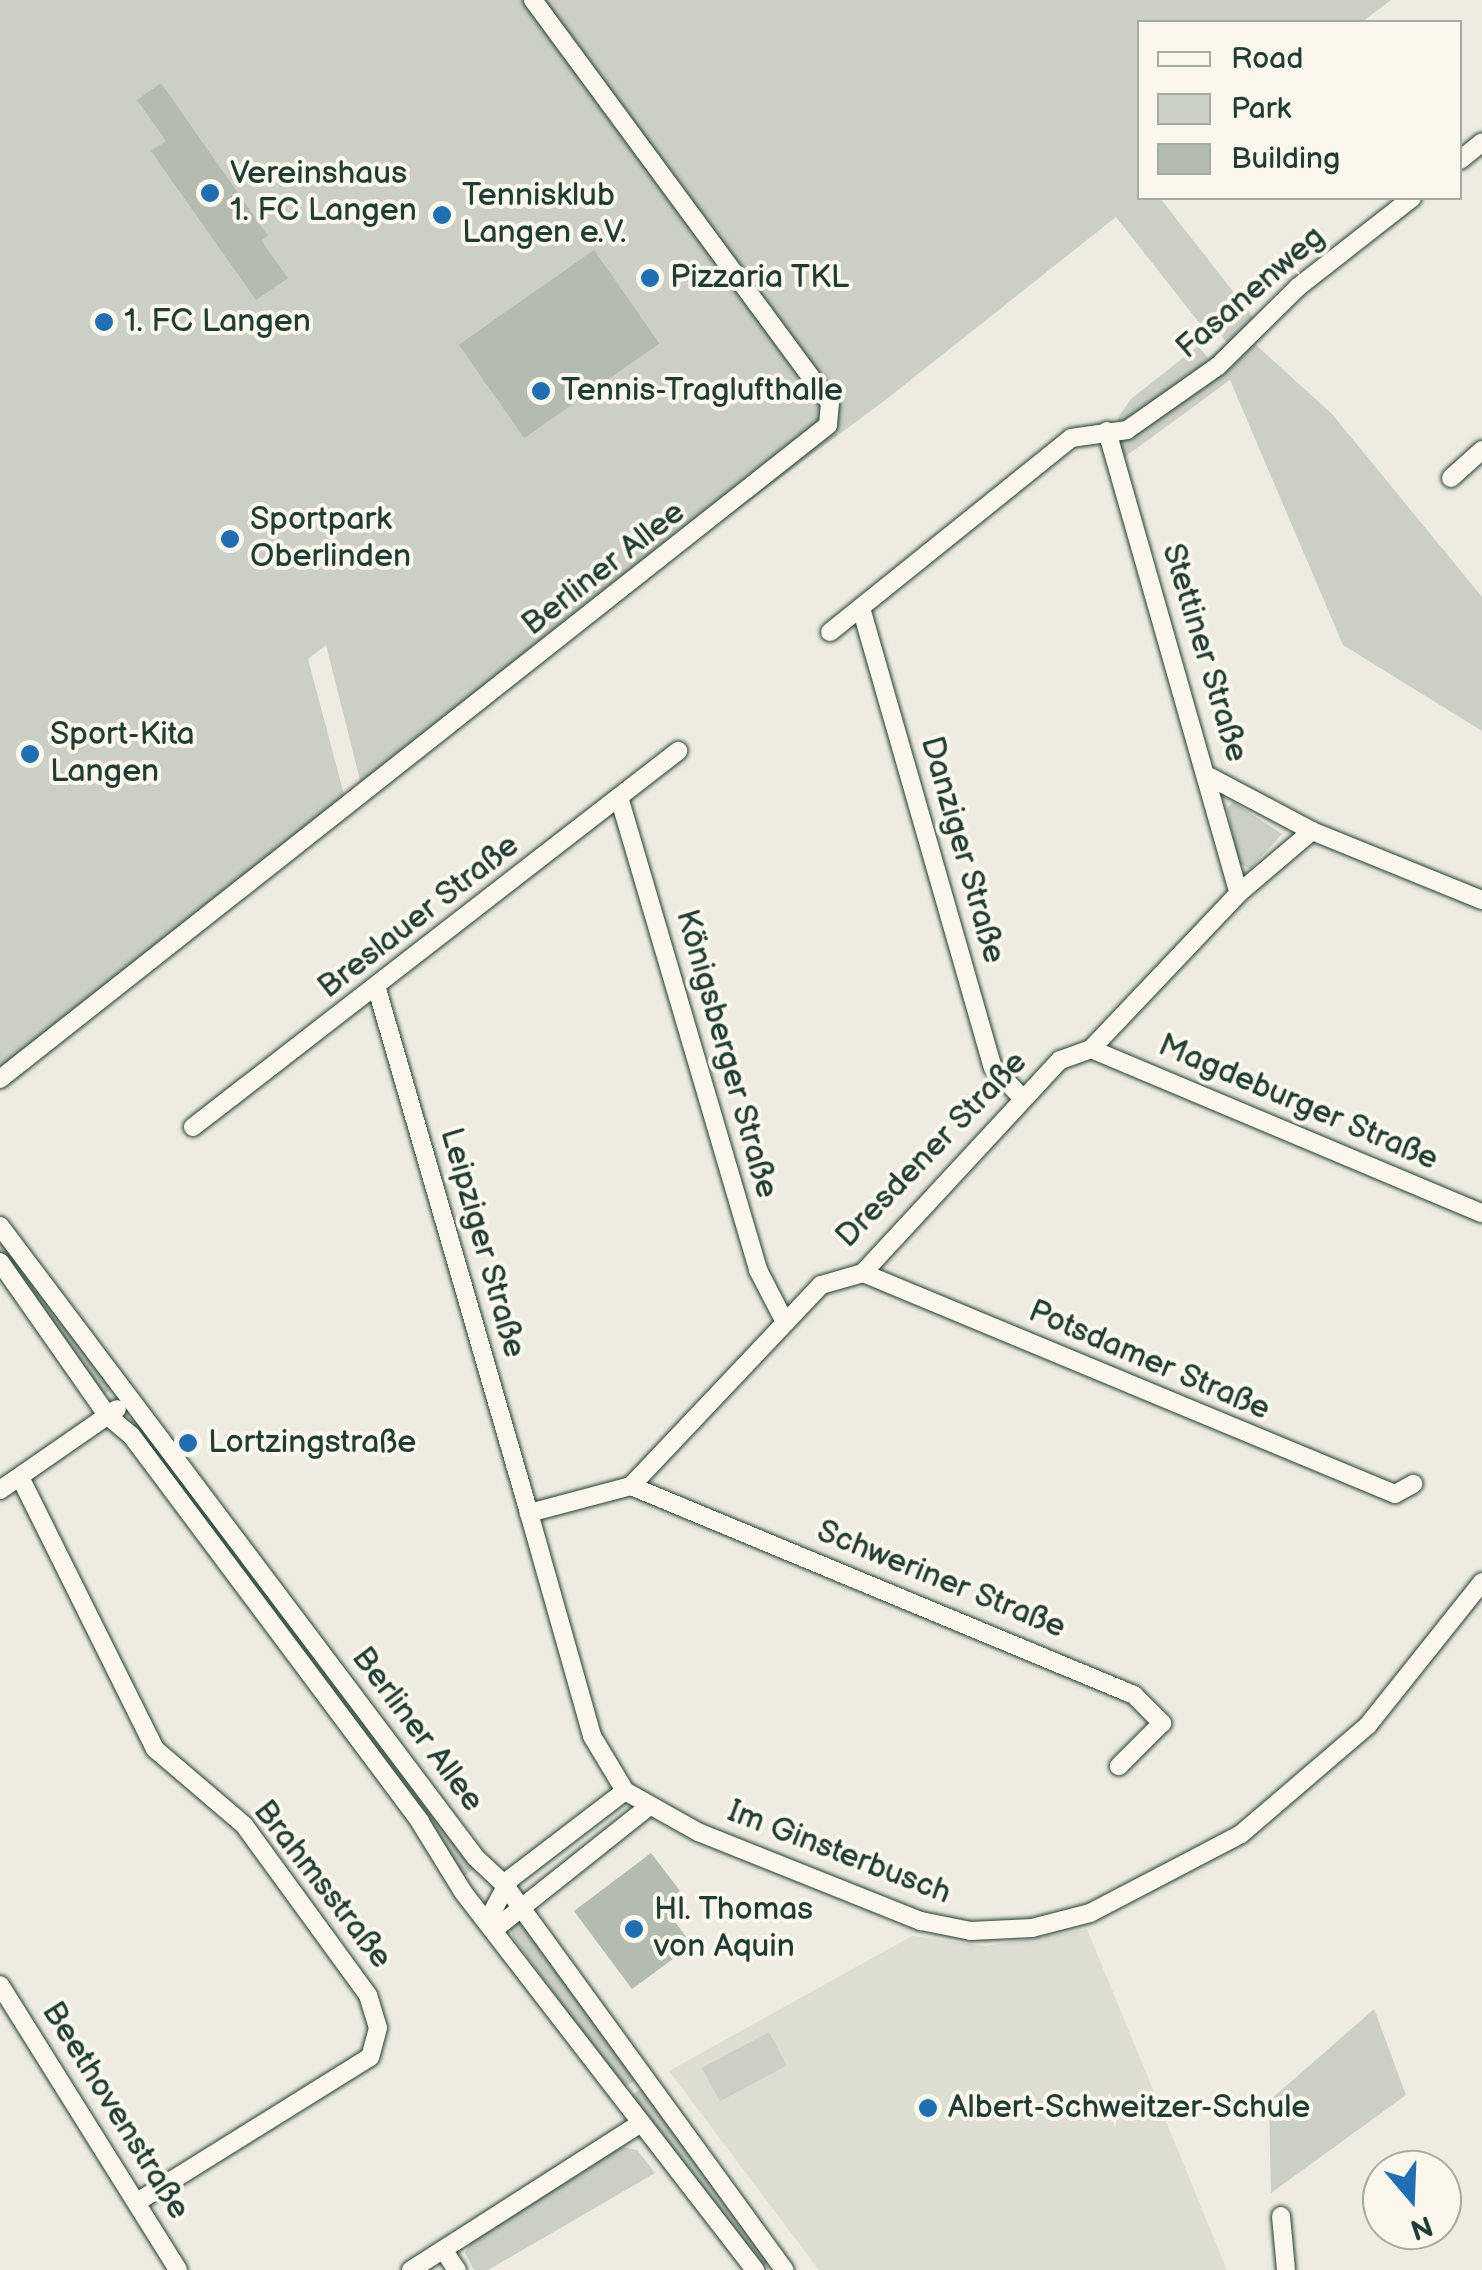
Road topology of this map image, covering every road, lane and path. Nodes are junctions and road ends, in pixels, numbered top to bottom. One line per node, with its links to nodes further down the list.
1 (533, 0): 18 (street, Berliner Allee)
2 (1482, 142): 3 (street)
3 (1462, 158)
4 (1409, 200): 5 (street, Fasanenweg)
5 (1106, 432): 8 (street); 11 (street, Stettiner Straße)
6 (1482, 450): 7 (street)
7 (1451, 478)
8 (861, 608): 9 (street); 19 (street, Danziger Straße)
9 (830, 632)
10 (678, 751): 12 (street, Breslauer Straße)
11 (1210, 776): 13 (street); 14 (street, Stettiner Straße)
12 (620, 797): 16 (street, Breslauer Straße); 25 (street, Königsberger Straße)
13 (1312, 831): 14 (street, Dresdener Straße); 15 (street)
14 (1238, 893): 17 (street, Dresdener Straße)
15 (1482, 900)
16 (377, 990): 20 (street, Breslauer Straße); 32 (street, Leipziger Straße)
17 (1091, 1049): 19 (street, Dresdener Straße); 21 (street, Magdeburger Straße)
18 (0, 1079)
19 (1023, 1098): 24 (street, Dresdener Straße)
20 (193, 1126)
21 (1482, 1213)
22 (0, 1226): 26 (street, Berliner Allee)
23 (0, 1262): 27 (street, Berliner Allee)
24 (863, 1273): 25 (street, Dresdener Straße); 29 (street, Potsdamer Straße)
25 (786, 1322): 30 (street, Dresdener Straße)
26 (130, 1400): 27 (street); 37 (street, Berliner Allee)
27 (108, 1416): 28 (street); 39 (street, Berliner Allee)
28 (20, 1477): 31 (street); 42 (street, Brahmsstraße)
29 (1413, 1484)
30 (631, 1486): 32 (street); 34 (street, Schweriner Straße)
31 (0, 1490)
32 (529, 1513): 35 (street)
33 (1482, 1582): 36 (street, Im Ginsterbusch)
34 (1119, 1766)
35 (625, 1790): 36 (street, Im Ginsterbusch); 37 (street)
36 (648, 1807): 38 (street)
37 (504, 1884): 38 (street, Berliner Allee); 39 (street)
38 (520, 1908): 39 (street); 49 (street, Berliner Allee)
39 (492, 1923): 41 (street, Berliner Allee)
40 (0, 1985): 42 (street, Beethovenstraße)
41 (638, 2125): 44 (street); 48 (street, Berliner Allee)
42 (138, 2202): 45 (street, Beethovenstraße)
43 (1281, 2216): 50 (street)
44 (444, 2250): 46 (street); 47 (street)
45 (178, 2270)
46 (411, 2270)
47 (457, 2270)
48 (754, 2270)
49 (784, 2270)
50 (1286, 2270)

